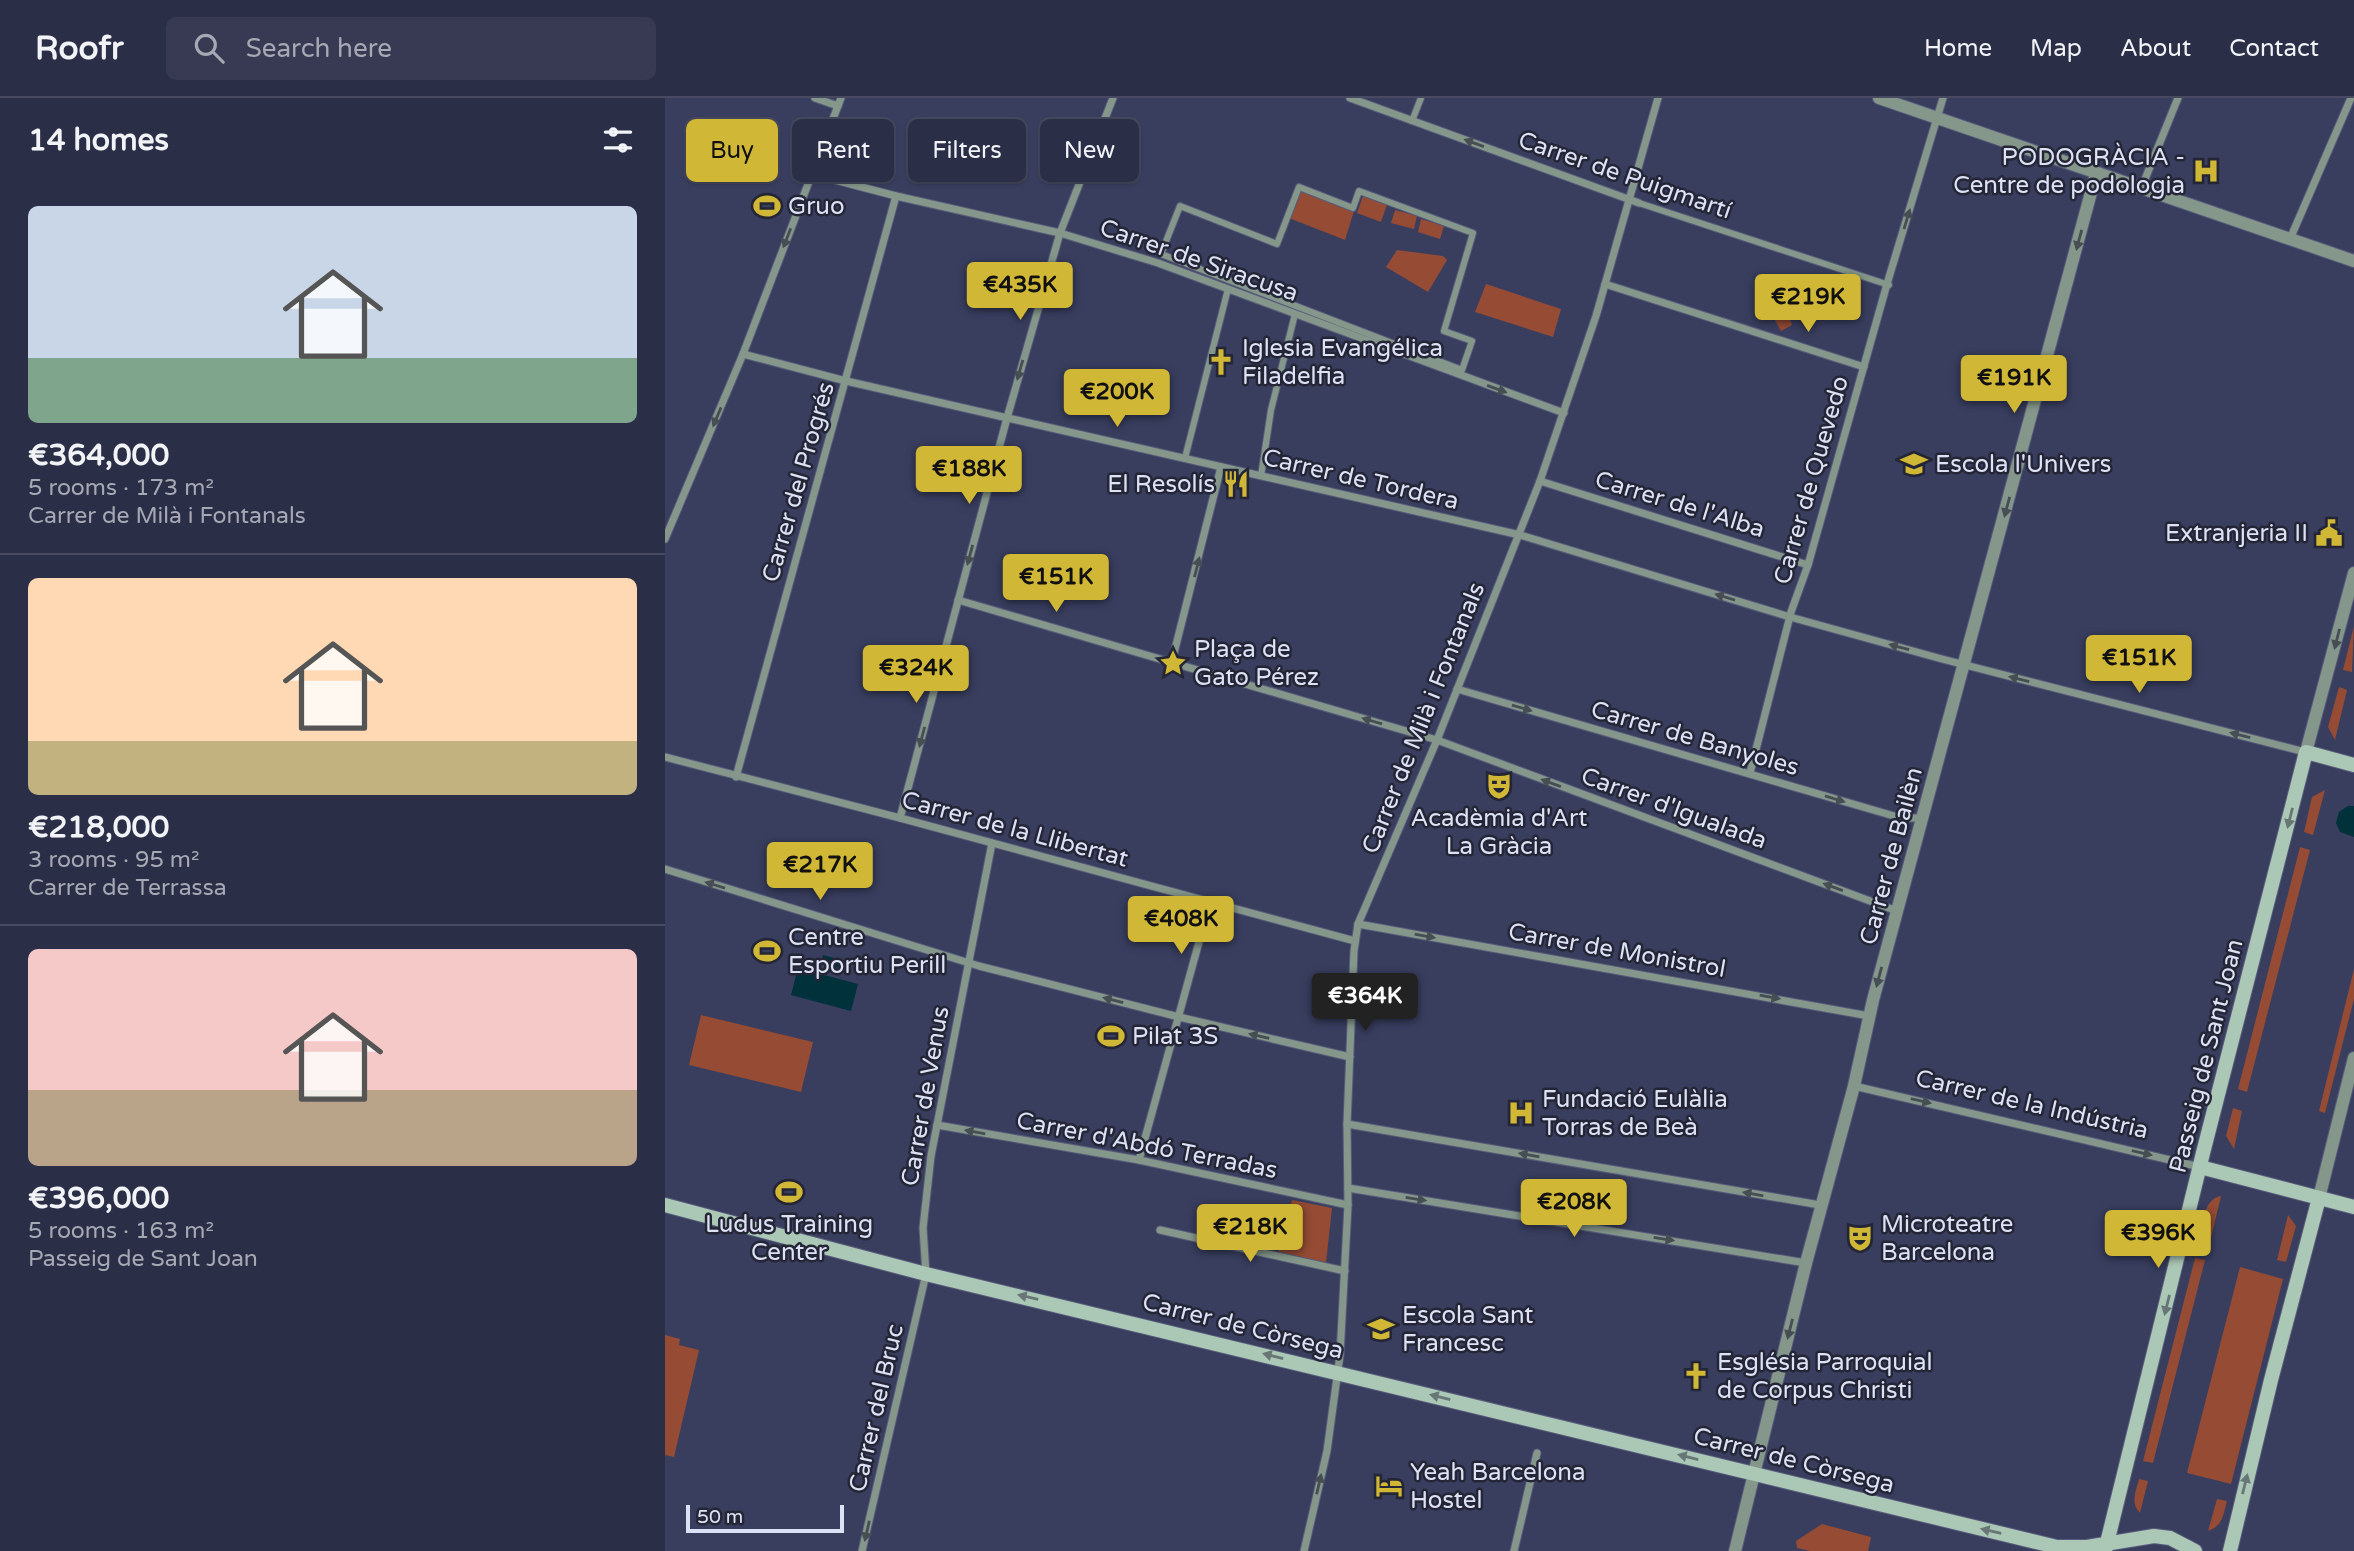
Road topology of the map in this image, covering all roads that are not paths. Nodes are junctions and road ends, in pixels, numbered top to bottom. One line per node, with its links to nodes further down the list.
1 (814, 98): 10 (street)
2 (1112, 98): 21 (street)
3 (1350, 98): 13 (street, Carrer de Puigmartí)
4 (1421, 98): 13 (street)
5 (1658, 98): 19 (street, Carrer de Milà i Fontanals)
6 (1879, 98): 11 (street)
7 (1943, 98): 11 (street, Carrer de Quevedo)
8 (2178, 98): 17 (street)
9 (2351, 98): 22 (street)
10 (839, 102): 12 (street)
11 (1937, 118): 14 (street); 25 (street, Carrer de Quevedo, one-way to 11)
12 (833, 119)
13 (1412, 121): 19 (street, Carrer de Puigmartí, one-way to 13)
14 (2096, 174): 17 (street); 45 (street, Carrer de Bailèn, one-way to 45)
15 (809, 182): 28 (street, one-way to 28)
16 (843, 182): 18 (street, Carrer de Siracusa)
17 (2141, 189): 22 (street)
18 (897, 196): 21 (street, Carrer de Siracusa); 31 (street, Carrer del Progrés)
19 (1630, 199): 20 (street, Carrer de Puigmartí); 24 (street, Carrer de Milà i Fontanals)
20 (1639, 203): 25 (street, Carrer de Puigmartí)
21 (1059, 233): 26 (street, Carrer de Siracusa); 33 (street, one-way to 33)
22 (2290, 239): 23 (street)
23 (2354, 261)
24 (1605, 284): 29 (street); 32 (street, Carrer de Milà i Fontanals)
25 (1888, 285): 29 (street, Carrer de Quevedo)
26 (1228, 289): 27 (street, Carrer de Siracusa); 34 (street)
27 (1295, 314): 32 (street, Carrer de Siracusa, one-way to 32); 36 (street)
28 (743, 354): 31 (street, Carrer de Tordera); 39 (street, one-way to 39)
29 (1864, 367): 40 (street, Carrer de Quevedo)
30 (1462, 370): 30 (street)
31 (846, 380): 33 (street, Carrer de Tordera); 52 (street, Carrer del Progrés)
32 (1564, 413): 37 (street, Carrer de Milà i Fontanals)
33 (1007, 418): 34 (street, Carrer de Tordera); 42 (street, one-way to 42)
34 (1185, 458): 35 (street, Carrer de Tordera)
35 (1221, 467): 36 (street, Carrer de Tordera); 44 (street, one-way to 35)
36 (1261, 476): 38 (street, Carrer de Tordera)
37 (1540, 481): 38 (street, Carrer de Milà i Fontanals); 40 (street, Carrer de l'Alba)
38 (1520, 535): 43 (street, Carrer de Tordera, one-way to 38); 46 (street, Carrer de Milà i Fontanals)
39 (665, 539)
40 (1808, 565): 43 (street, Carrer de Quevedo)
41 (2354, 573): 48 (street, Passeig de Sant Joan, one-way to 48)
42 (958, 600): 44 (street); 53 (street, one-way to 53)
43 (1790, 617): 45 (street, Carrer de Tordera, one-way to 43); 51 (street, Carrer de Quevedo)
44 (1172, 661): 47 (street, Carrer d'Igualada, one-way to 44)
45 (1964, 665): 48 (street, Carrer de Tordera, one-way to 45); 54 (street, Carrer de Bailèn)
46 (1457, 689): 47 (street, Carrer de Milà i Fontanals); 51 (street, Carrer de Banyoles, one-way to 51)
47 (1437, 740): 58 (street, Carrer d'Igualada, one-way to 47); 59 (street, Carrer de Milà i Fontanals)
48 (2306, 752): 50 (main road); 70 (main road, Passeig de Sant Joan, one-way to 70)
49 (665, 757): 52 (street, Carrer de la Llibertat)
50 (2354, 765)
51 (1750, 773): 54 (street, Carrer de Banyoles, one-way to 54)
52 (736, 777): 53 (street, Carrer de la Llibertat)
53 (900, 818): 55 (street, Carrer de la Llibertat)
54 (1922, 818): 58 (street, Carrer de Bailèn)
55 (992, 843): 57 (street, Carrer de la Llibertat); 61 (street, Carrer de Venus)
56 (665, 869): 61 (street, one-way to 56)
57 (1210, 902): 60 (street, Carrer de la Llibertat); 63 (street)
58 (1897, 911): 62 (street, Carrer de Bailèn, one-way to 62)
59 (1358, 924): 60 (street, Carrer de Milà i Fontanals); 62 (street, Carrer de Monistrol, one-way to 62)
60 (1355, 941): 64 (street, Carrer de Milà i Fontanals)
61 (967, 963): 63 (street, one-way to 61); 68 (street, Carrer de Venus)
62 (1869, 1016): 66 (street, Carrer de Bailèn)
63 (1179, 1017): 64 (street, one-way to 63); 69 (street)
64 (1350, 1057): 67 (street, Carrer de Milà i Fontanals)
65 (2354, 1058): 72 (street)
66 (1854, 1086): 70 (street, Carrer de la Indústria, one-way to 70); 75 (street, Carrer de Bailèn)
67 (1347, 1124): 71 (street, Carrer de Milà i Fontanals); 75 (street, one-way to 67)
68 (937, 1125): 69 (street, Carrer d'Abdó Terradas, one-way to 68); 80 (street, Carrer de Venus)
69 (1139, 1160): 74 (street, Carrer d'Abdó Terradas)
70 (2200, 1167): 72 (main road); 84 (main road, Passeig de Sant Joan, one-way to 84)
71 (1348, 1188): 74 (street, Carrer de Milà i Fontanals); 78 (street, one-way to 78)
72 (2319, 1198): 76 (main road); 91 (main road, one-way to 72)
73 (665, 1205): 80 (main road, Carrer de Còrsega)
74 (1349, 1205): 79 (street, Carrer de Milà i Fontanals)
75 (1820, 1205): 78 (street, Carrer de Bailèn)
76 (2354, 1206)
77 (1160, 1230): 79 (street)
78 (1805, 1263): 83 (street, Carrer de Bailèn, one-way to 83)
79 (1345, 1271): 81 (street, Carrer de Milà i Fontanals)
80 (926, 1274): 81 (main road, Carrer de Còrsega, one-way to 80); 86 (street, Carrer del Bruc, one-way to 86)
81 (1339, 1373): 83 (main road, Carrer de Còrsega, one-way to 81); 87 (street, Carrer de Milà i Fontanals, one-way to 81)
82 (1537, 1453): 88 (street)
83 (1755, 1473): 85 (main road, Carrer de Còrsega, one-way to 83); 89 (street, Carrer de Bailèn)
84 (2106, 1547): 85 (main road, Carrer de Còrsega); 90 (main road, Carrer de Còrsega)
85 (2059, 1549)
86 (862, 1551)
87 (1304, 1551)
88 (1514, 1551)
89 (1735, 1551)
90 (2195, 1551)
91 (2230, 1551)

